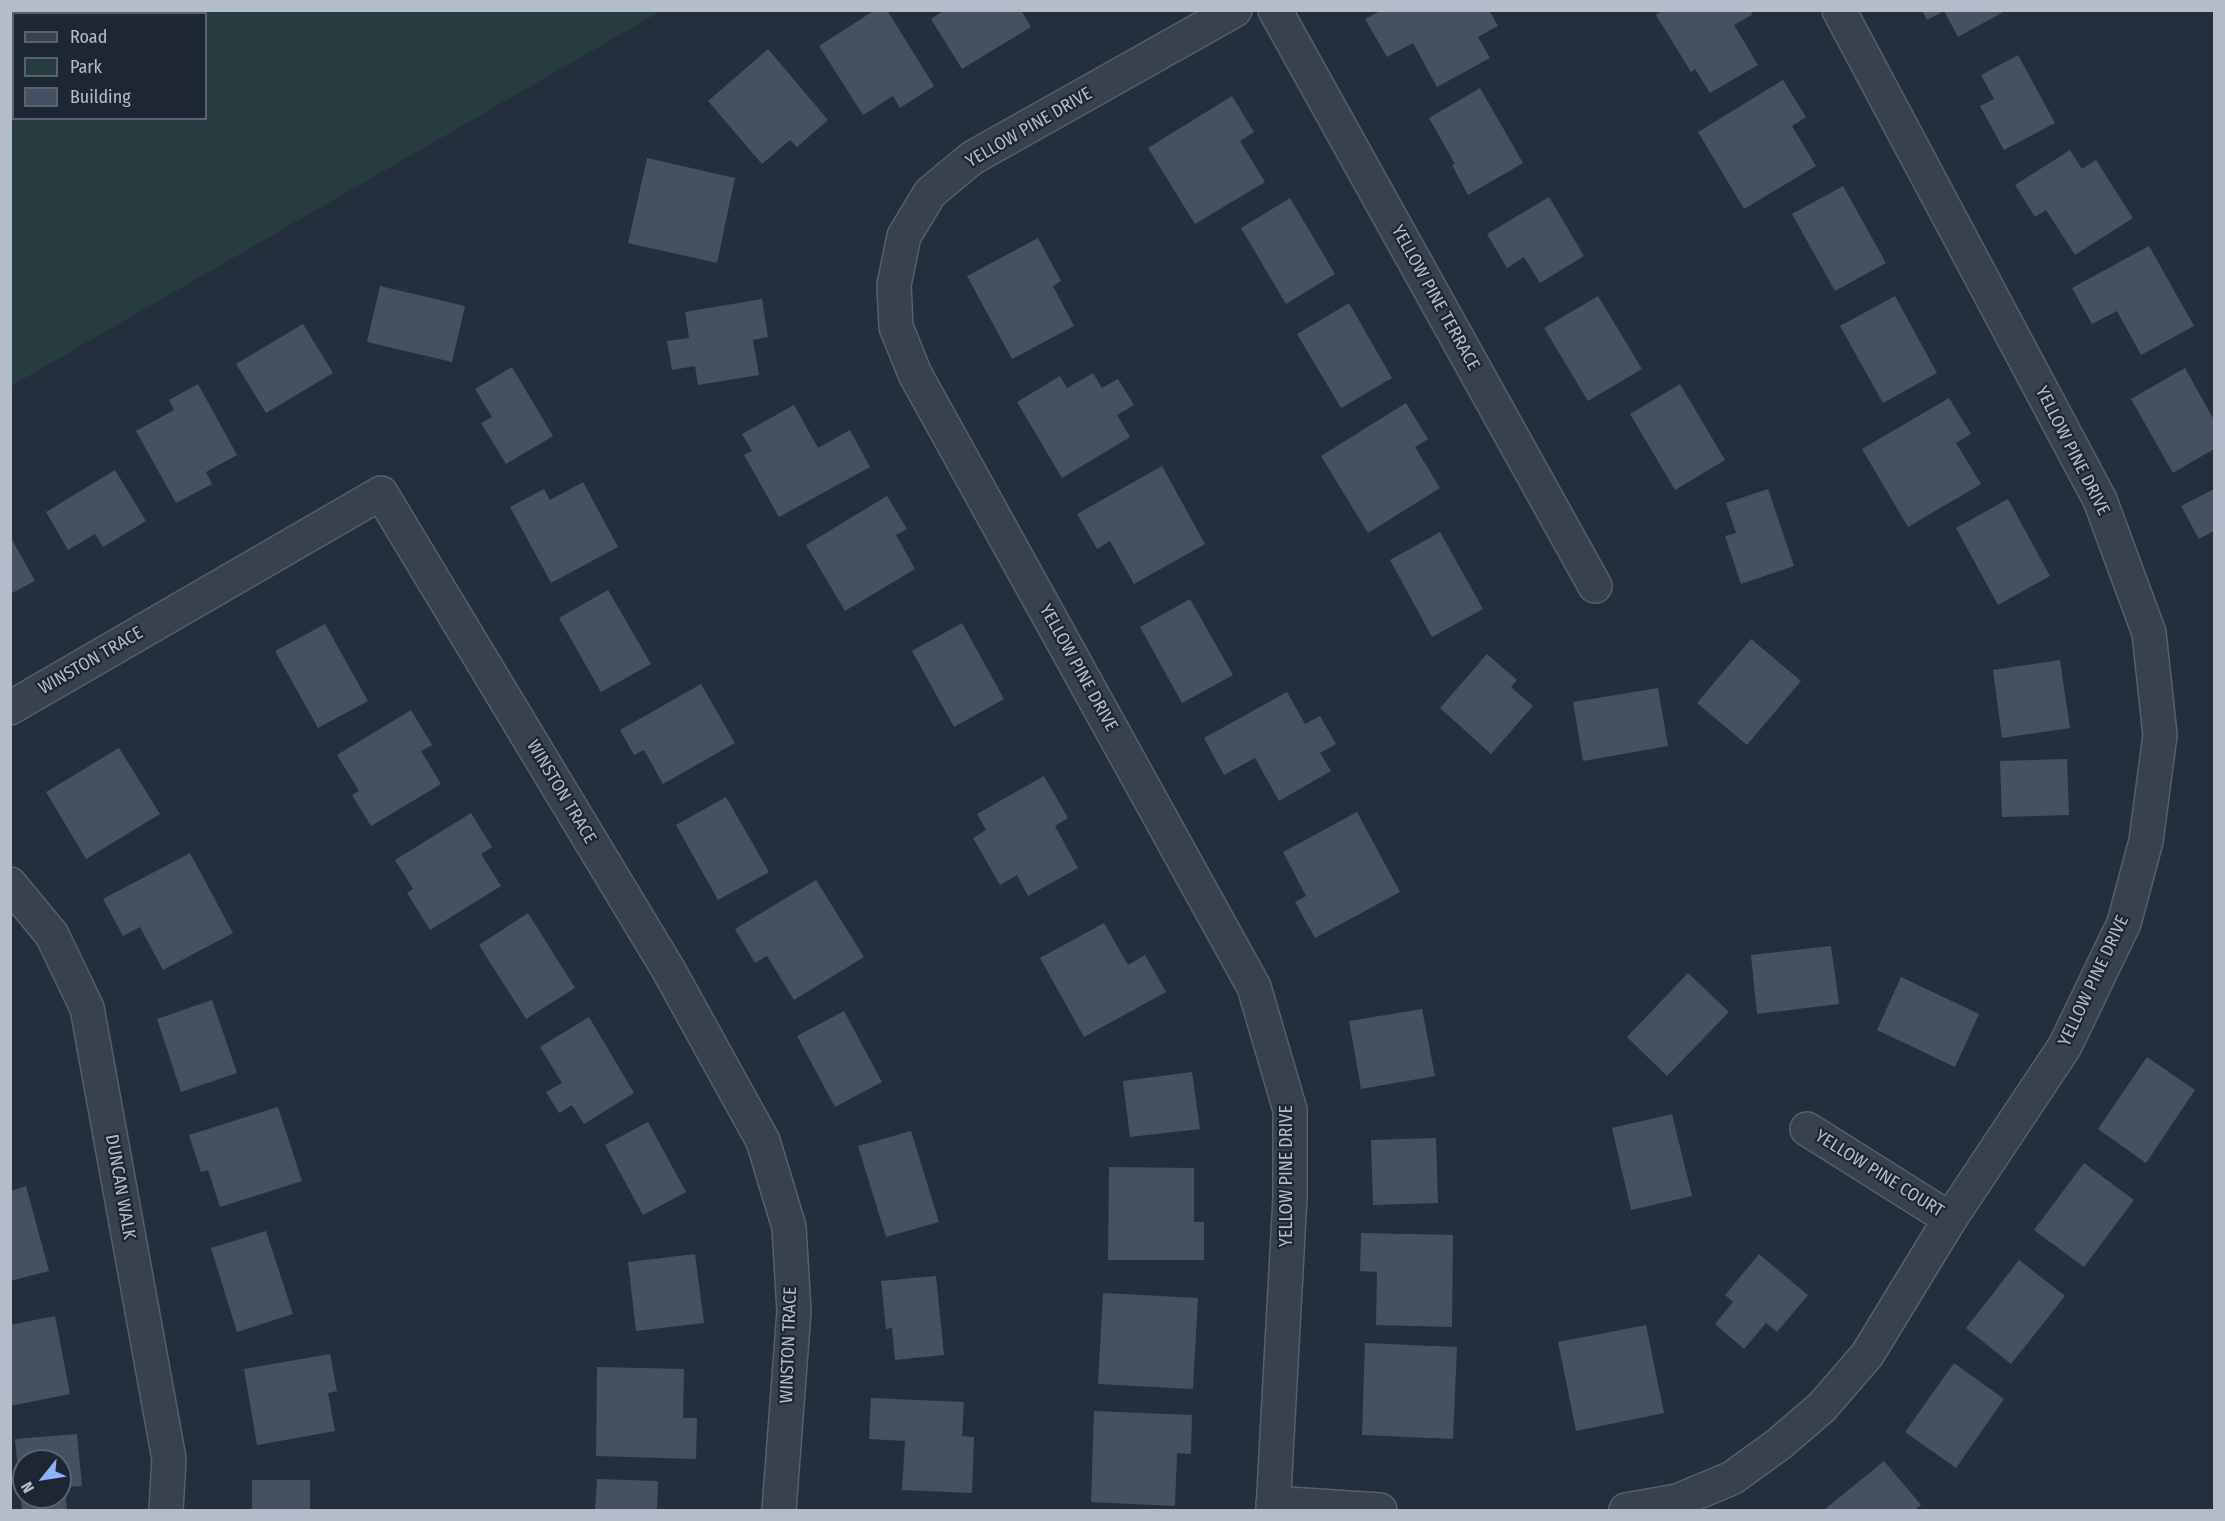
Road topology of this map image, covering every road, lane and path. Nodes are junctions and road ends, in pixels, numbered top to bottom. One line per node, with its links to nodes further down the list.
1 (1235, 10): 9 (street, YELLOW PINE DRIVE)
2 (1275, 10): 4 (street, YELLOW PINE TERRACE)
3 (1839, 10): 8 (street, YELLOW PINE DRIVE)
4 (1595, 586)
5 (10, 708): 11 (street, WINSTON TRACE)
6 (10, 884): 10 (street, DUNCAN WALK)
7 (1807, 1129): 8 (street, YELLOW PINE COURT)
8 (1950, 1219): 13 (street, YELLOW PINE DRIVE)
9 (1273, 1507): 12 (street, YELLOW PINE DRIVE)
10 (166, 1510)
11 (779, 1510)
12 (1380, 1510)
13 (1626, 1510)

